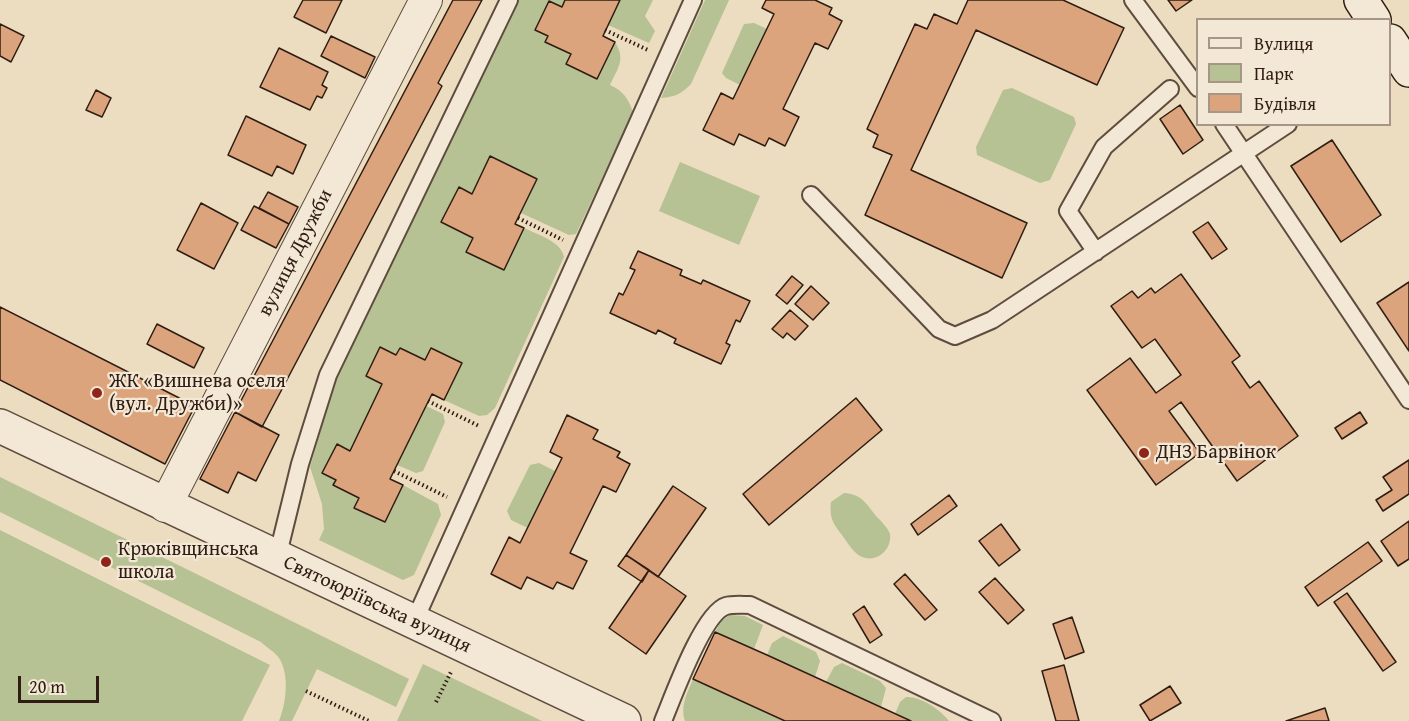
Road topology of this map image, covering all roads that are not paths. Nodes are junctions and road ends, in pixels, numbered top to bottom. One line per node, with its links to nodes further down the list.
1 (426, 0): 16 (street, вулиця Дружби)
2 (509, 0): 17 (lane)
3 (693, 0): 18 (lane)
4 (1133, 0): 7 (lane)
5 (1361, 0): 6 (street)
6 (1373, 18)
7 (1196, 87)
8 (1170, 88): 13 (lane)
9 (1225, 126): 11 (lane)
10 (1285, 126): 11 (lane)
11 (1245, 153): 13 (lane); 14 (lane)
12 (811, 195): 13 (lane)
13 (1095, 252)
14 (1409, 400)
15 (0, 426): 16 (street, Святоюріївська вулиця)
16 (165, 506): 17 (street, Святоюріївська вулиця)
17 (277, 558): 18 (street, Святоюріївська вулиця)
18 (414, 622): 19 (street, Святоюріївська вулиця)
19 (624, 721)
20 (663, 721): 21 (lane)
21 (992, 721)

